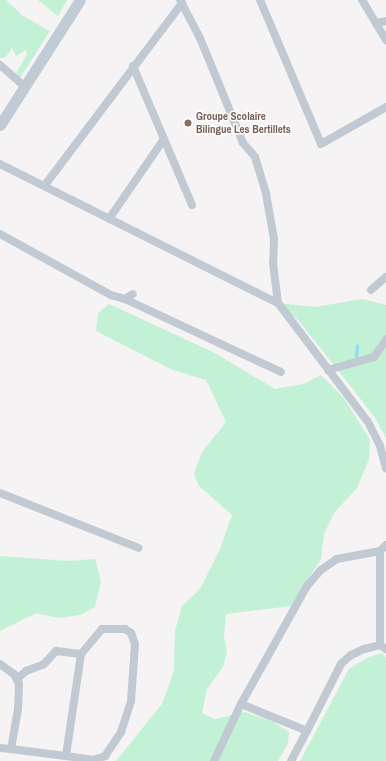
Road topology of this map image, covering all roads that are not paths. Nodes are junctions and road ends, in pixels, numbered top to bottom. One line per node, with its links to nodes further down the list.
1 (80, 0): 10 (main road)
2 (260, 0): 11 (street)
3 (362, 0): 6 (street)
4 (181, 1): 9 (street); 24 (street)
5 (386, 21): 6 (street)
6 (376, 23): 7 (street)
7 (386, 40)
8 (0, 65): 10 (street)
9 (133, 66): 14 (street); 16 (street)
10 (24, 86): 12 (main road)
11 (386, 107)
12 (4, 112): 13 (main road)
13 (0, 125)
14 (164, 139): 17 (street); 18 (street)
15 (0, 164): 16 (street)
16 (44, 185): 18 (street)
17 (192, 205)
18 (109, 219): 24 (street)
19 (0, 234): 23 (street)
20 (386, 278): 21 (street)
21 (371, 290)
22 (133, 294): 23 (street)
23 (125, 299): 27 (street)
24 (278, 303): 26 (street)
25 (386, 340): 26 (street)
26 (328, 370): 28 (street)
27 (281, 372)
28 (386, 468)
29 (0, 493): 30 (street)
30 (139, 548)
31 (383, 548): 32 (street); 36 (street)
32 (383, 647): 37 (street)
33 (81, 654): 35 (street); 40 (street); 40 (street)
34 (0, 664): 35 (street)
35 (18, 678): 39 (street)
36 (240, 704): 37 (street); 41 (street)
37 (307, 731): 42 (street)
38 (0, 748): 39 (street)
39 (11, 749): 40 (street)
40 (66, 756)
41 (214, 761)
42 (291, 761)

